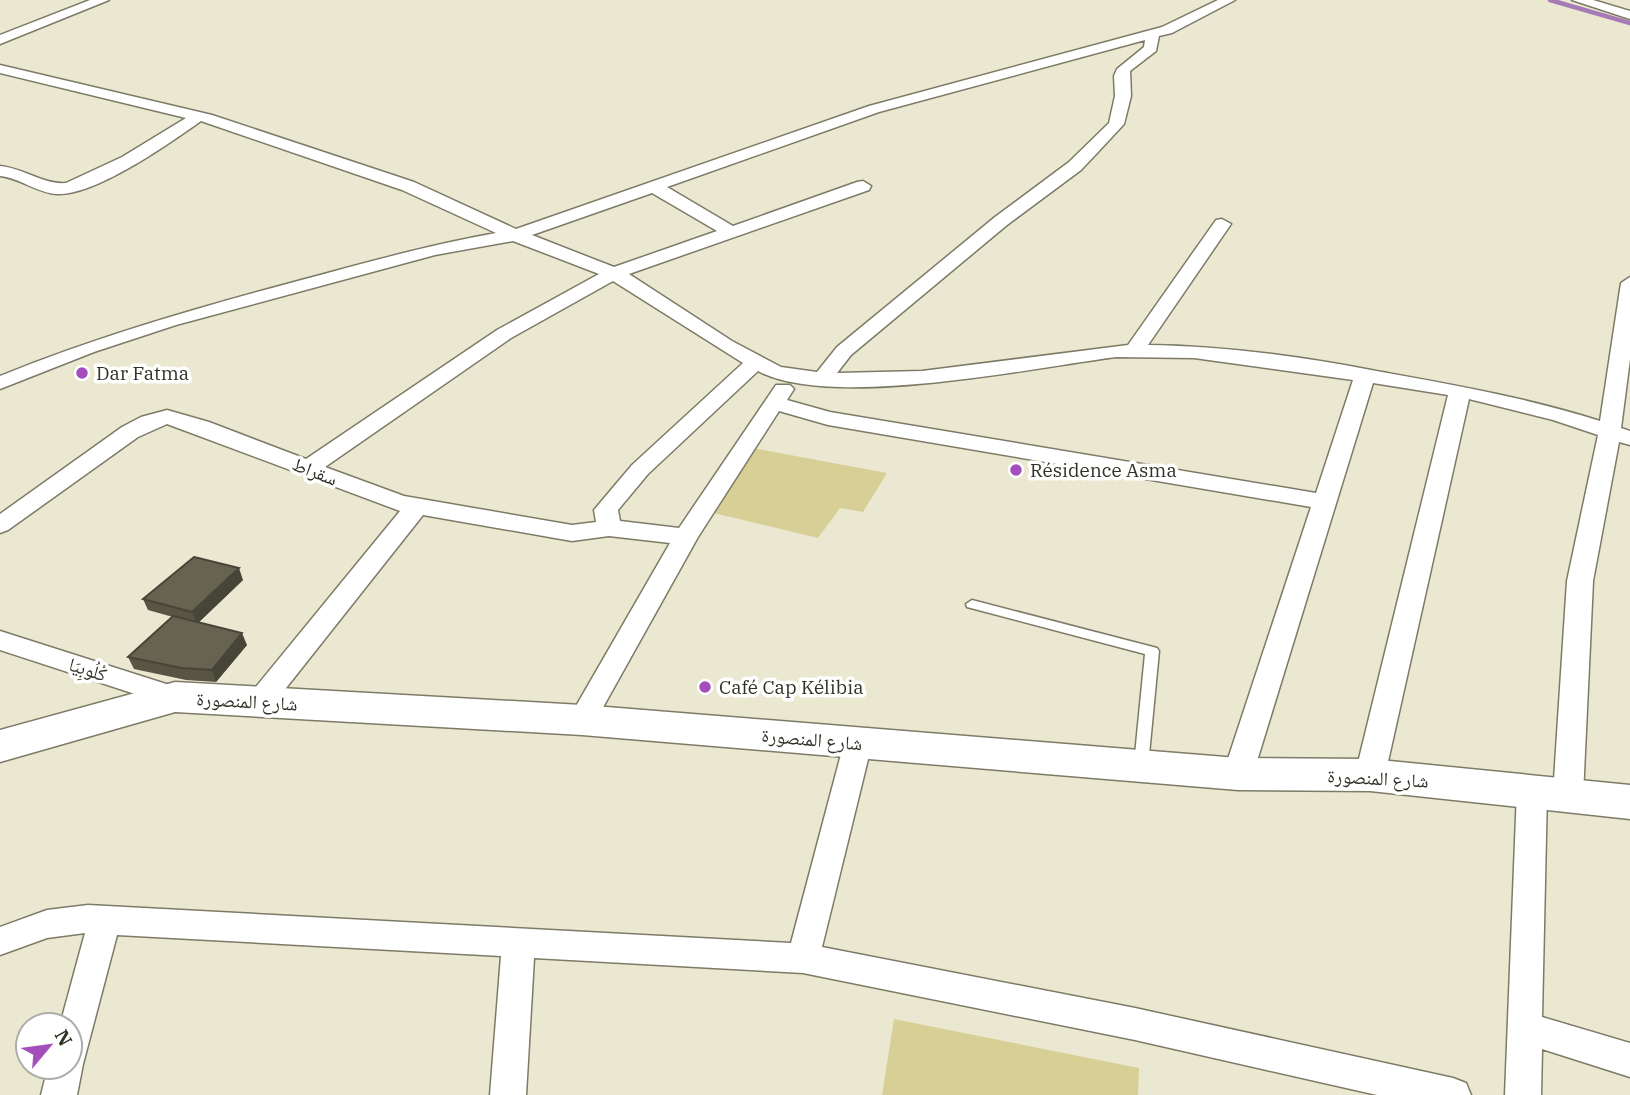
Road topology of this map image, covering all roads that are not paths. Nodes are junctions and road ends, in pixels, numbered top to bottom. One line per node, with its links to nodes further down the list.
1 (102, 0): 6 (street)
2 (1228, 0): 5 (street)
3 (1579, 0): 4 (street)
4 (1630, 15)
5 (1152, 35): 11 (street); 21 (street)
6 (0, 40)
7 (0, 69): 8 (street)
8 (199, 116): 9 (street); 14 (street)
9 (0, 171)
10 (863, 186): 13 (street)
11 (654, 187): 13 (street); 14 (street)
12 (1222, 224): 17 (street)
13 (731, 232): 15 (street)
14 (515, 235): 15 (street); 22 (street)
15 (614, 273): 18 (street); 26 (street)
16 (1630, 283): 25 (street)
17 (1135, 349): 19 (street); 21 (street)
18 (756, 362): 20 (street); 30 (street)
19 (1365, 375): 23 (street); 27 (street)
20 (790, 376): 21 (street); 24 (street)
21 (822, 379)
22 (0, 383)
23 (1460, 391): 25 (street); 41 (street)
24 (775, 403): 27 (street); 31 (street)
25 (1620, 434): 42 (street)
26 (308, 468): 28 (street, سقراط); 29 (street, سقراط)
27 (1325, 502): 40 (street)
28 (417, 506): 30 (street, سقراط); 35 (street)
29 (0, 525)
30 (609, 528): 31 (street, سقراط)
31 (686, 537): 36 (street)
32 (972, 604): 39 (lane)
33 (0, 640): 34 (street, كْلُوبِيَا)
34 (175, 697): 35 (street, شارع المنصورة); 38 (street, شارع المنصورة)
35 (261, 699): 36 (street, شارع المنصورة)
36 (582, 720): 37 (street, شارع المنصورة)
37 (858, 743): 39 (street, شارع المنصورة); 47 (street)
38 (0, 746)
39 (1141, 765): 40 (street, شارع المنصورة)
40 (1238, 774): 41 (street, شارع المنصورة)
41 (1370, 775): 42 (street, شارع المنصورة)
42 (1550, 793): 43 (street, شارع المنصورة); 49 (street)
43 (1630, 802)
44 (105, 920): 45 (street); 46 (street); 48 (street)
45 (0, 941)
46 (518, 943): 47 (street); 51 (street)
47 (803, 958): 52 (street)
48 (81, 1011)
49 (1524, 1027): 50 (street); 53 (street)
50 (1630, 1060)
51 (508, 1095)
52 (1453, 1095)
53 (1523, 1095)

